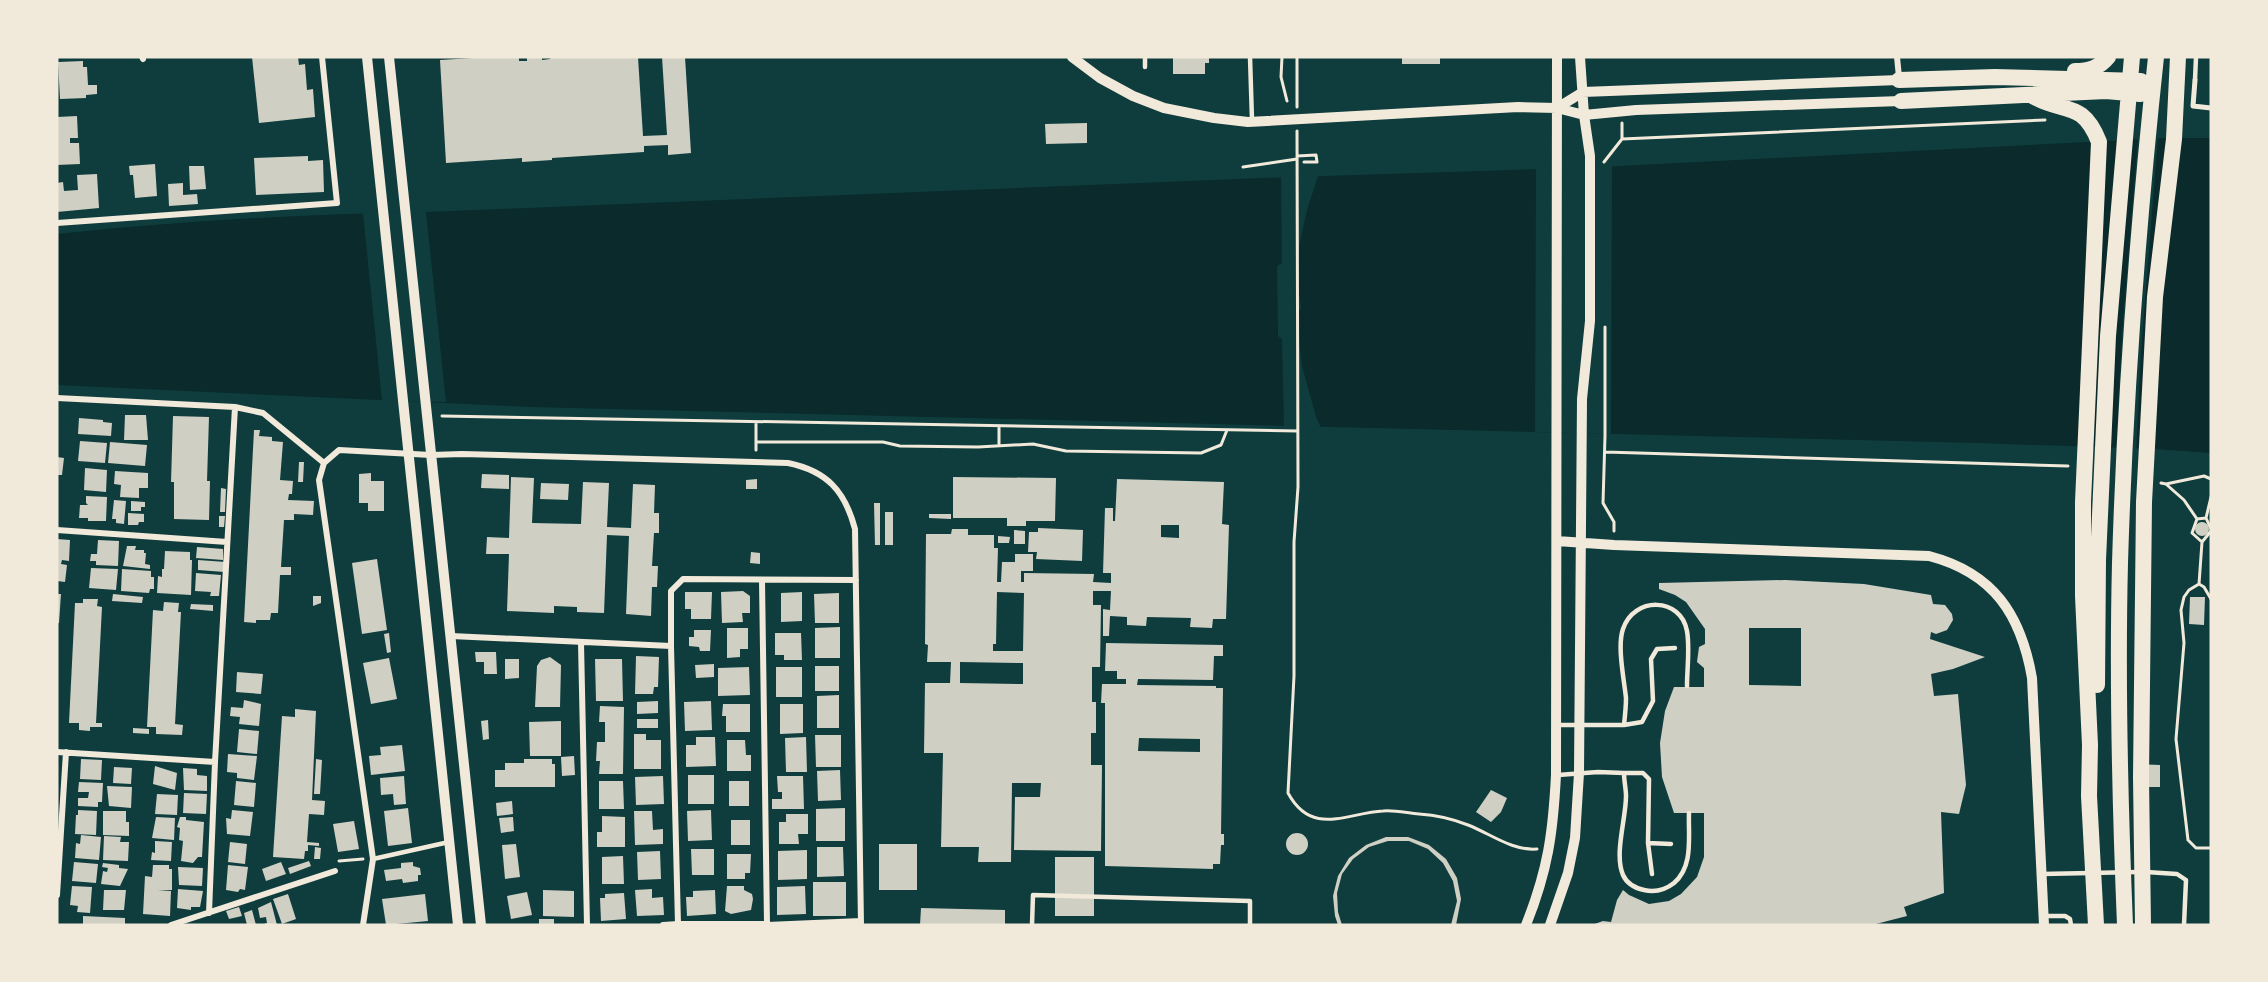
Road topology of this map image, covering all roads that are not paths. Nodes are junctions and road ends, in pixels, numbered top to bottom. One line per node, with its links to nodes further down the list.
1 (322, 57): 27 (street)
2 (367, 57): 30 (street)
3 (389, 57): 31 (street)
4 (1072, 57): 26 (street)
5 (1145, 57): 15 (lane)
6 (1250, 57): 26 (lane)
7 (1557, 57): 23 (street)
8 (1580, 57): 20 (street)
9 (1897, 57): 17 (street)
10 (2108, 57): 16 (highway)
11 (2132, 57): 80 (highway)
12 (2156, 57): 81 (highway)
13 (2178, 57): 19 (highway)
14 (2196, 57): 18 (lane)
15 (1145, 67)
16 (1995, 77): 17 (highway); 19 (highway)
17 (1899, 80): 20 (street)
18 (2194, 80): 24 (street)
19 (2175, 90): 21 (highway); 33 (highway)
20 (1583, 92): 23 (street); 25 (street)
21 (2031, 95): 22 (highway); 79 (highway)
22 (1901, 101): 25 (street)
23 (1557, 108): 25 (street); 26 (street); 35 (street)
24 (2211, 108)
25 (1584, 115): 37 (street)
26 (1252, 121)
27 (57, 223)
28 (57, 398): 29 (street)
29 (235, 407): 32 (street); 36 (street)
30 (408, 453): 31 (street); 32 (street); 55 (street)
31 (431, 455): 38 (street); 40 (street)
32 (324, 463): 58 (street)
33 (2144, 523): 82 (highway); 83 (highway)
34 (57, 530): 36 (street)
35 (1557, 541): 37 (street); 45 (street)
36 (227, 543): 50 (street)
37 (1580, 543): 47 (street); 61 (street)
38 (856, 580): 39 (street); 65 (street)
39 (762, 581): 42 (street); 67 (street)
40 (451, 636): 41 (street); 71 (street)
41 (581, 643): 42 (street); 72 (street)
42 (671, 646): 66 (street)
43 (1675, 648): 46 (lane)
44 (1687, 686): 46 (lane)
45 (1557, 725): 47 (lane); 53 (street)
46 (1624, 725): 47 (lane)
47 (1578, 726): 51 (street)
48 (57, 752): 49 (street)
49 (66, 752): 50 (street); 62 (street)
50 (214, 762): 63 (street)
51 (1579, 773): 52 (lane); 53 (lane); 77 (street)
52 (1624, 773): 54 (lane); 56 (lane)
53 (1556, 775): 76 (street)
54 (1689, 813)
55 (449, 842): 58 (lane); 70 (street)
56 (1648, 843): 57 (lane); 60 (lane)
57 (1671, 844)
58 (373, 858): 69 (street)
59 (335, 871): 63 (street)
60 (1652, 874)
61 (2042, 874): 64 (street); 84 (lane)
62 (57, 895)
63 (209, 913): 68 (street)
64 (2043, 921): 78 (lane)
65 (861, 923): 67 (street)
66 (678, 924): 67 (street); 73 (street)
67 (767, 924)
68 (171, 925)
69 (363, 925)
70 (458, 925)
71 (481, 925)
72 (587, 925)
73 (663, 925)
74 (1032, 925): 75 (lane)
75 (1250, 925)
76 (1526, 925)
77 (1550, 925)
78 (2070, 925)
79 (2096, 925)
80 (2102, 925)
81 (2125, 925)
82 (2143, 925)
83 (2150, 925)
84 (2184, 925)

